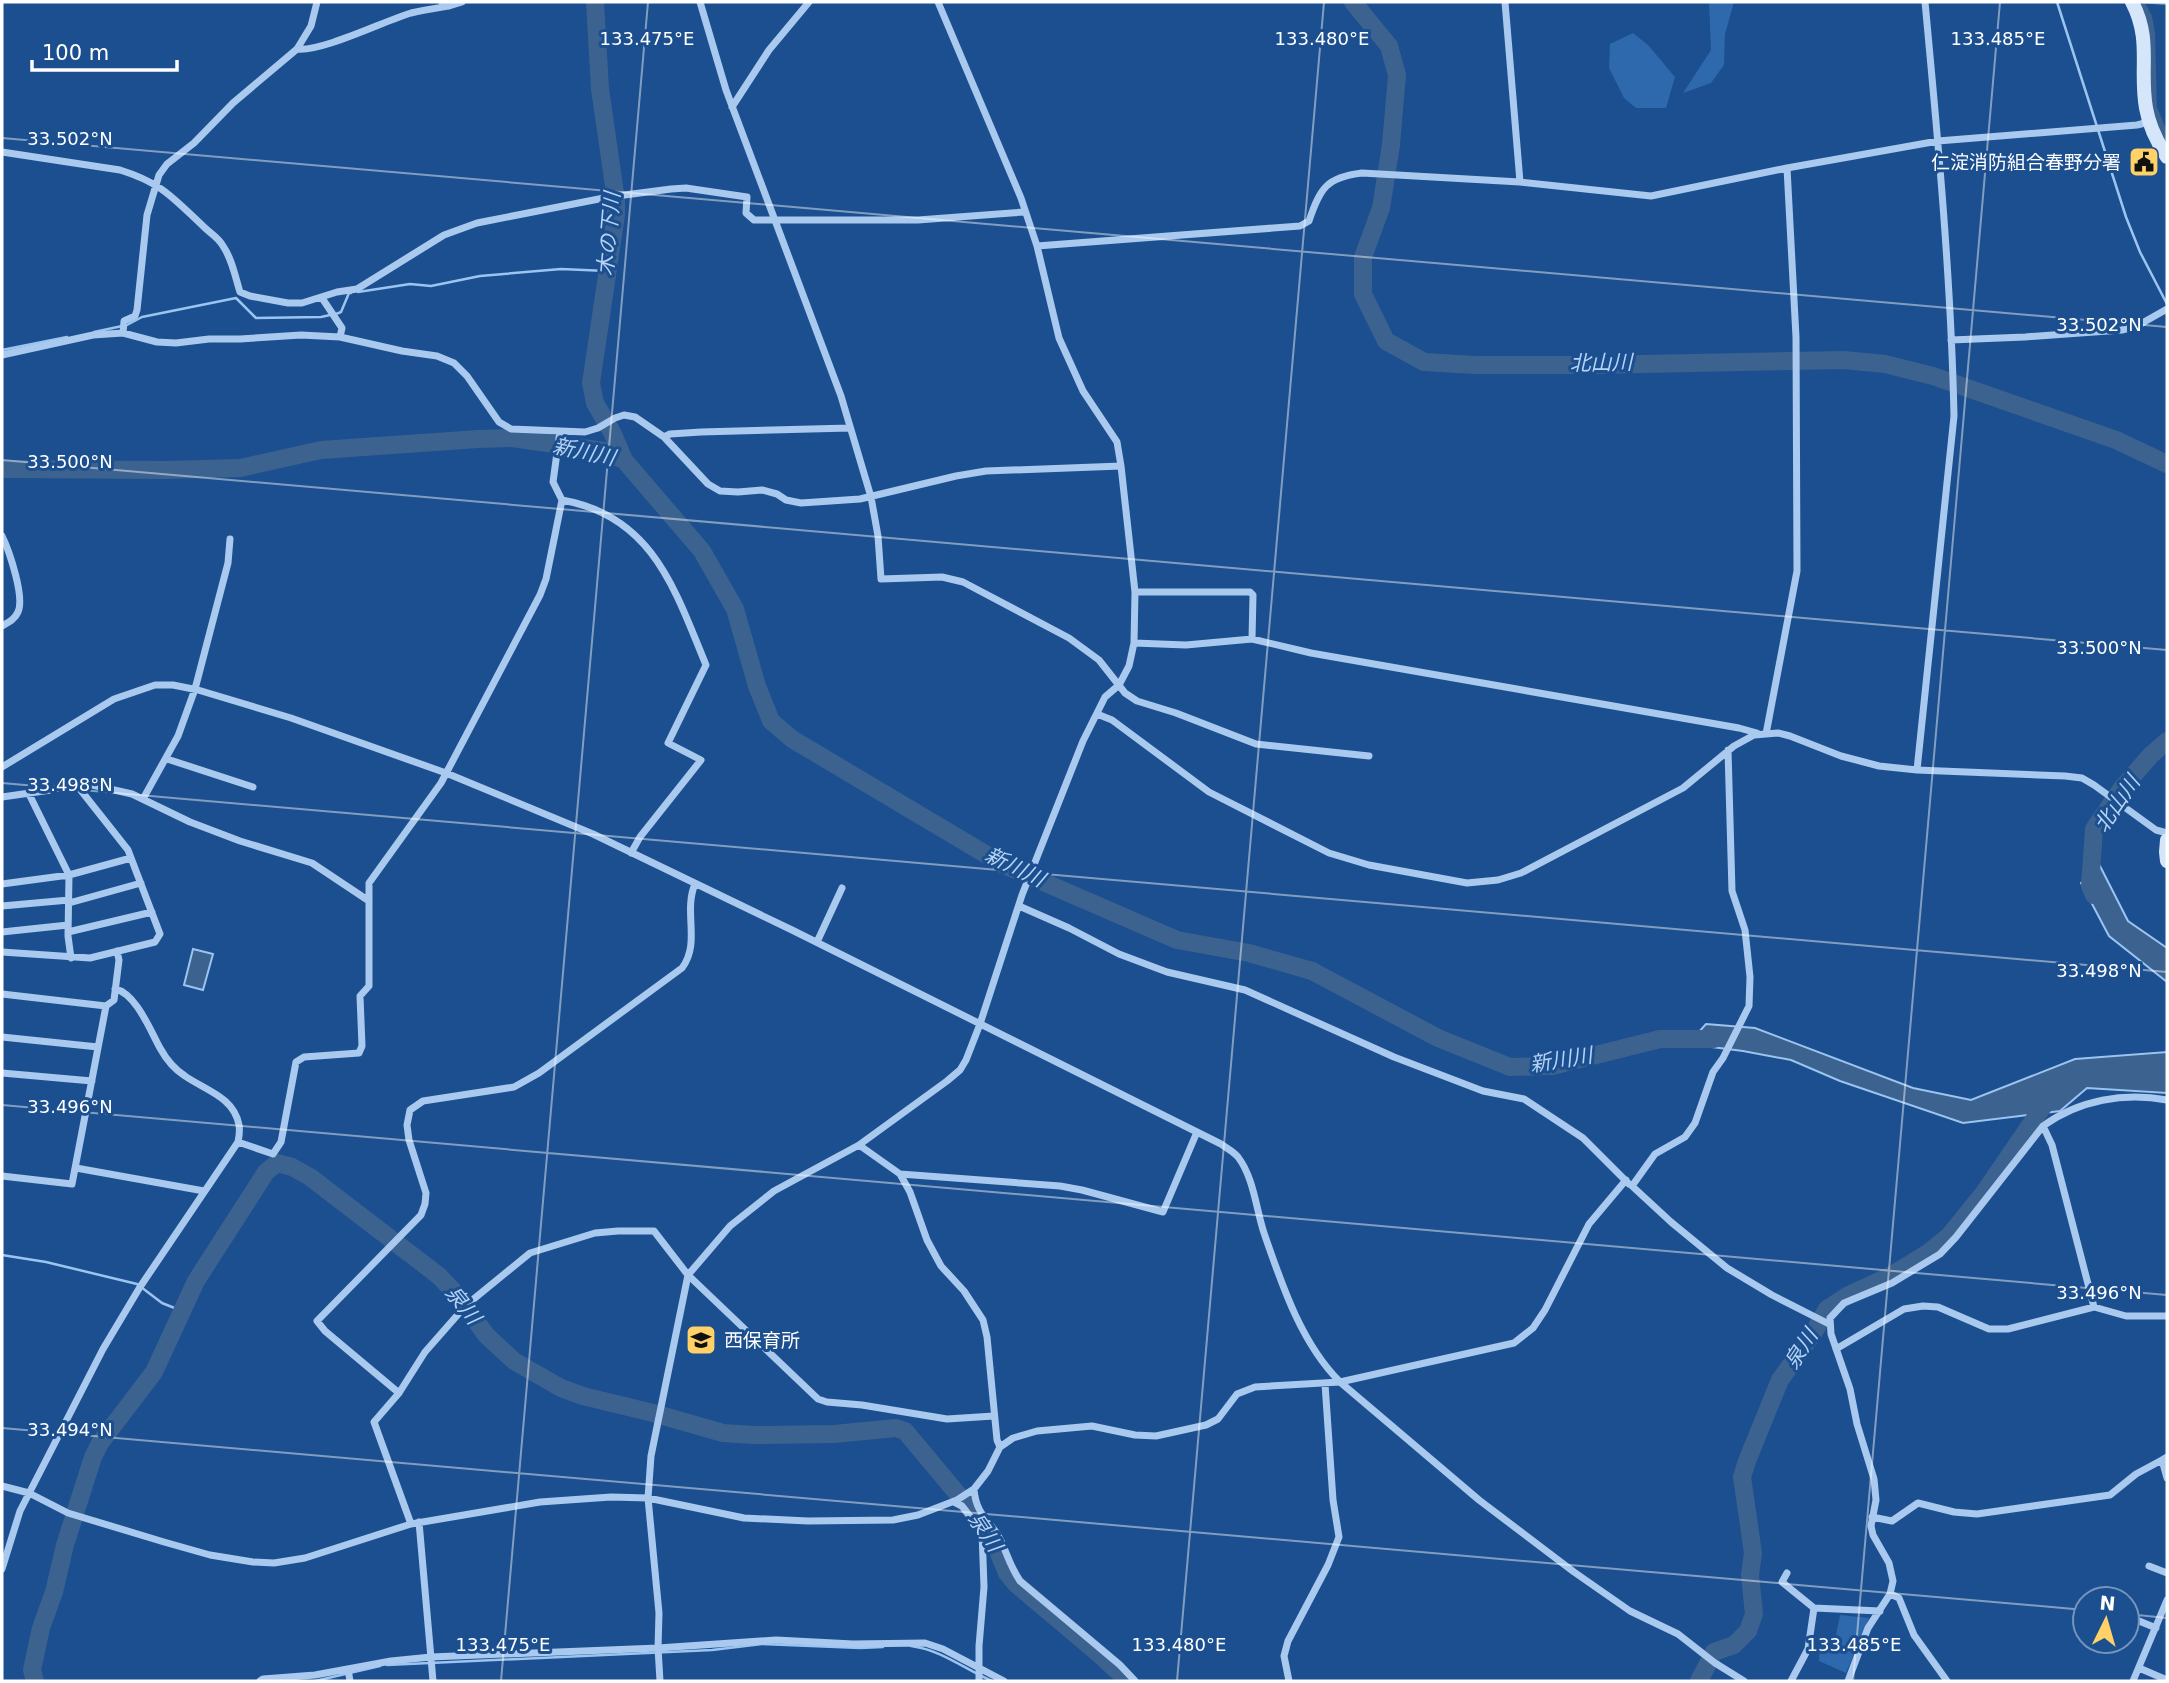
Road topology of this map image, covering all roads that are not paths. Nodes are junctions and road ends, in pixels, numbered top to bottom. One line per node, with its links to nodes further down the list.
1 (317, 2): 10 (street)
2 (462, 2): 9 (street)
3 (700, 2): 11 (street)
4 (809, 2): 11 (street)
5 (938, 2): 19 (street)
6 (1505, 2): 17 (street)
7 (1925, 2): 13 (street)
8 (2132, 2): 12 (main road)
9 (446, 4): 10 (street)
10 (298, 48): 18 (street)
11 (732, 107): 20 (street)
12 (2149, 122): 13 (street); 15 (main road)
13 (1938, 141): 16 (street); 26 (street)
14 (2, 152): 18 (street)
15 (2167, 157)
16 (1787, 168): 17 (street); 43 (street)
17 (1520, 182): 21 (street)
18 (156, 184): 22 (street); 24 (street)
19 (1024, 212): 20 (street); 21 (street)
20 (776, 221): 22 (street); 28 (street)
21 (1037, 246): 31 (street)
22 (322, 298): 25 (street)
23 (2167, 309): 26 (street)
24 (123, 328): 25 (street); 27 (street)
25 (340, 337): 29 (street)
26 (1951, 340): 48 (street)
27 (2, 355)
28 (850, 428): 30 (street); 32 (street)
29 (560, 434): 30 (street); 33 (street)
30 (664, 437): 32 (street)
31 (1121, 466): 32 (street); 36 (street)
32 (871, 496): 40 (street)
33 (562, 500): 49 (street); 57 (street)
34 (2, 536): 37 (street)
35 (230, 539): 41 (street)
36 (1135, 592): 38 (street); 39 (street)
37 (2, 626)
38 (1252, 639): 39 (street); 43 (street)
39 (1134, 643): 40 (street)
40 (1119, 685): 42 (street); 45 (street)
41 (195, 689): 46 (street); 47 (street); 49 (street)
42 (1097, 714): 44 (street); 68 (street)
43 (1763, 734): 44 (street); 48 (street)
44 (1728, 750): 92 (street)
45 (1370, 756)
46 (167, 759): 51 (street); 54 (street)
47 (2, 766)
48 (1917, 770): 55 (street)
49 (446, 773): 57 (street); 66 (street)
50 (79, 782): 52 (street); 54 (street); 58 (street)
51 (253, 787)
52 (29, 794): 53 (street); 60 (street)
53 (2, 797)
54 (144, 799): 66 (street)
55 (2167, 833)
56 (2167, 840): 59 (main road)
57 (631, 853): 63 (street)
58 (131, 858): 60 (street); 61 (street)
59 (2167, 861)
60 (69, 875): 62 (street); 65 (street)
61 (141, 883): 65 (street); 69 (street)
62 (2, 884)
63 (695, 884): 72 (street); 103 (street)
64 (842, 888): 72 (street)
65 (69, 901): 67 (street); 70 (street)
66 (369, 901): 87 (street)
67 (2, 906)
68 (1020, 906): 79 (street); 92 (street)
69 (152, 912): 70 (street); 73 (street)
70 (68, 928): 71 (street); 75 (street)
71 (2, 932)
72 (817, 942): 79 (street)
73 (117, 951): 75 (street); 76 (street)
74 (2, 952): 75 (street)
75 (71, 958)
76 (115, 989): 78 (street); 87 (street)
77 (2, 994): 78 (street)
78 (106, 1006): 81 (street)
79 (980, 1024): 86 (street); 88 (street)
80 (2, 1037): 81 (street)
81 (98, 1047): 83 (street)
82 (2, 1073): 83 (street)
83 (92, 1081): 89 (street)
84 (2167, 1100): 85 (street)
85 (2043, 1126): 96 (street); 99 (street)
86 (1197, 1132): 90 (street); 101 (street)
87 (238, 1142): 93 (street)
88 (859, 1145): 90 (street); 94 (street)
89 (76, 1168): 91 (street); 93 (street)
90 (900, 1174): 104 (street)
91 (2, 1176)
92 (1629, 1183): 99 (street); 101 (street)
93 (204, 1191): 110 (street)
94 (688, 1275): 95 (street); 104 (street); 111 (street)
95 (470, 1302)
96 (2094, 1307): 98 (street); 100 (street)
97 (461, 1311): 103 (street)
98 (2167, 1316)
99 (1827, 1323): 100 (street)
100 (1836, 1349): 113 (street)
101 (1340, 1382): 102 (street); 138 (street)
102 (1325, 1384): 105 (street); 137 (street)
103 (399, 1393): 114 (street)
104 (995, 1416): 105 (street)
105 (1000, 1447): 109 (street)
106 (2165, 1459): 107 (street); 113 (street)
107 (2167, 1478)
108 (2, 1486): 110 (street)
109 (974, 1489): 112 (street); 136 (street)
110 (29, 1493): 114 (street); 116 (street)
111 (648, 1498): 112 (street); 114 (street); 125 (street)
112 (956, 1501): 129 (street)
113 (1872, 1517): 119 (street)
114 (415, 1523): 126 (street)
115 (2149, 1566): 118 (street)
116 (2, 1569)
117 (1787, 1573): 121 (street)
118 (2167, 1573)
119 (1891, 1594): 122 (street); 141 (street)
120 (2167, 1600): 124 (street)
121 (1814, 1608): 122 (street); 139 (street)
122 (1880, 1611): 140 (street)
123 (2141, 1622): 124 (street)
124 (2156, 1628): 127 (street)
125 (658, 1649): 126 (street); 129 (street); 134 (street)
126 (431, 1657): 128 (street); 133 (street)
127 (2139, 1668): 130 (street); 142 (street)
128 (349, 1671): 131 (street); 132 (street)
129 (979, 1676): 135 (street)
130 (2167, 1680)
131 (260, 1681)
132 (350, 1681)
133 (433, 1681)
134 (660, 1681)
135 (1004, 1681)
136 (1135, 1681)
137 (1289, 1681)
138 (1744, 1681)
139 (1791, 1681)
140 (1848, 1681)
141 (1947, 1681)
142 (2133, 1681)

